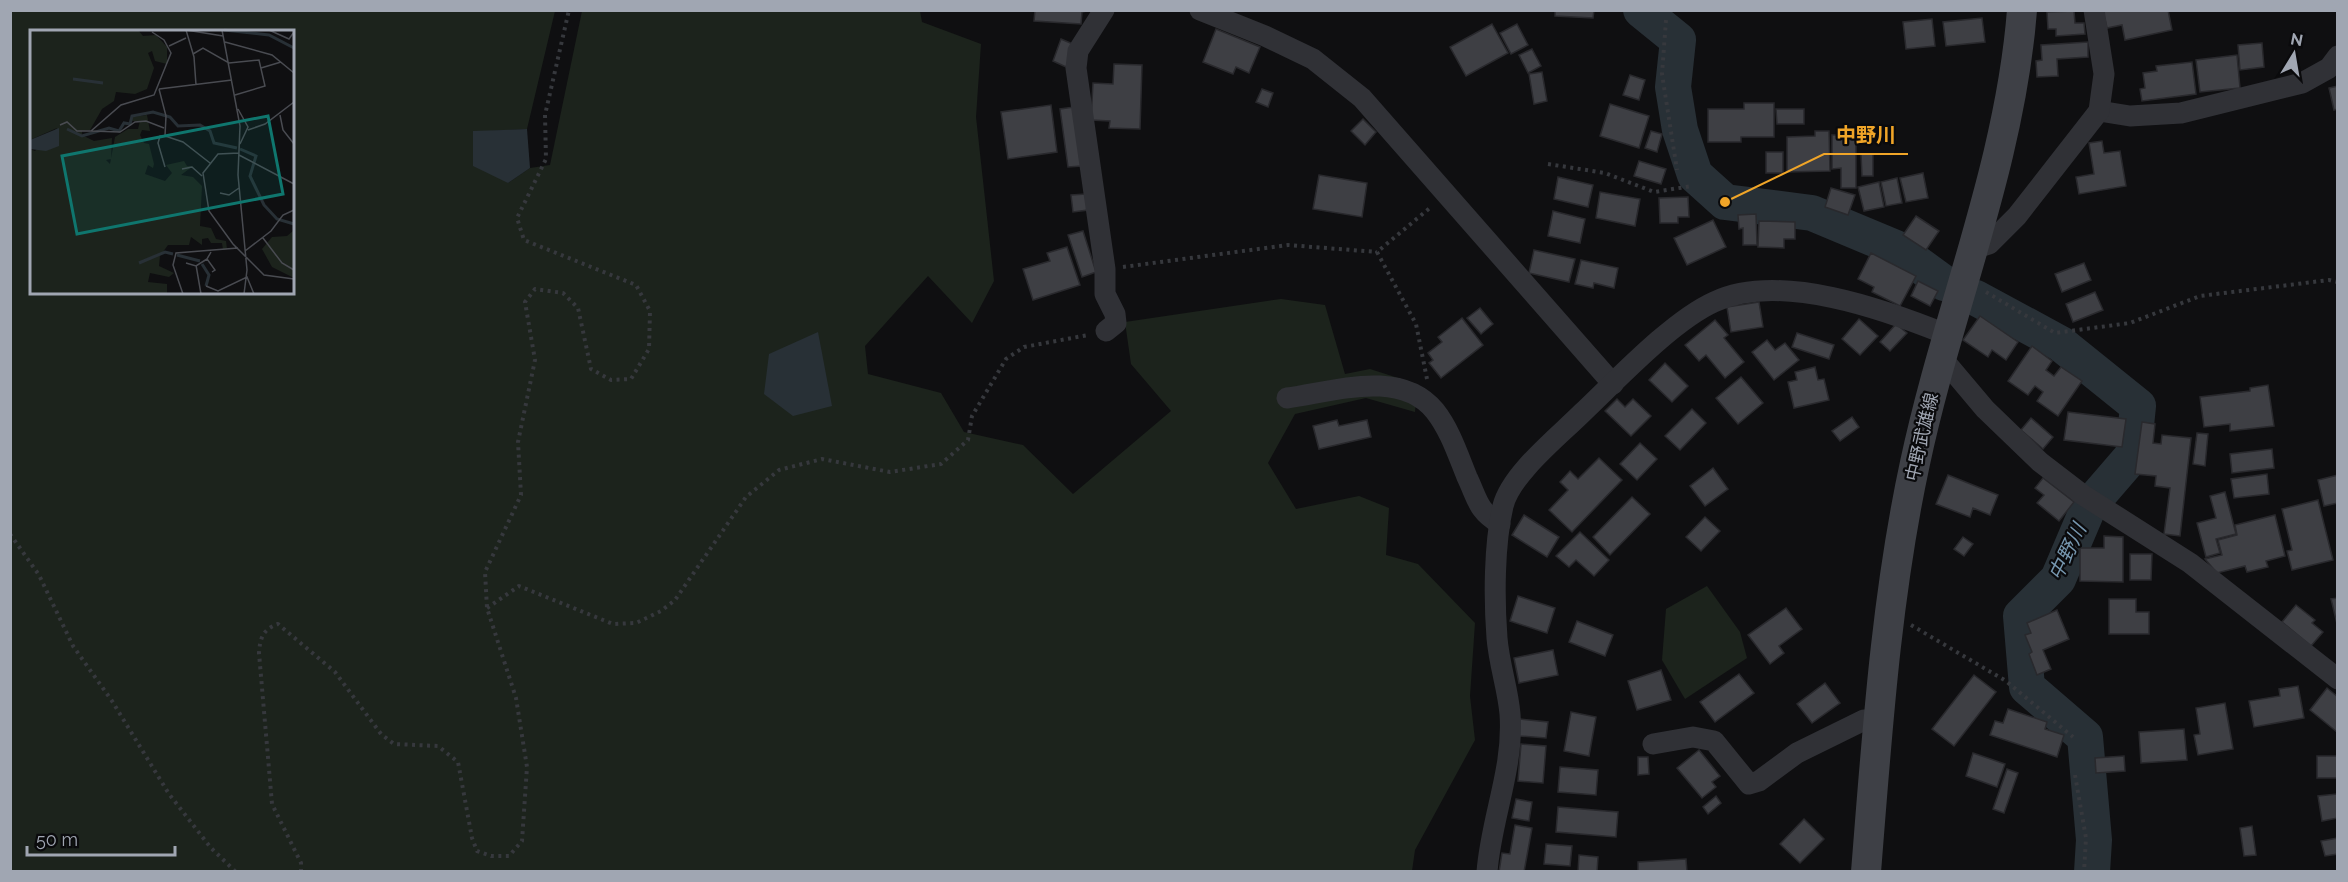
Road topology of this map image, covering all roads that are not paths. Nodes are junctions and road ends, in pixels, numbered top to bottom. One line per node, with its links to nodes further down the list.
1 (1104, 10): 8 (street)
2 (1200, 10): 10 (street)
3 (2022, 10): 7 (main road, 中野武雄線)
4 (2094, 10): 6 (street)
5 (2337, 56): 6 (street)
6 (2099, 111): 7 (street)
7 (1970, 261): 9 (main road, 中野武雄線)
8 (1106, 332)
9 (1945, 347): 10 (street); 13 (street); 14 (main road, 中野武雄線)
10 (1613, 384): 12 (street)
11 (1287, 398): 12 (street)
12 (1500, 524): 16 (street)
13 (2337, 679)
14 (1878, 722): 15 (street); 17 (main road, 中野武雄線)
15 (1653, 744)
16 (1487, 872)
17 (1866, 872)

